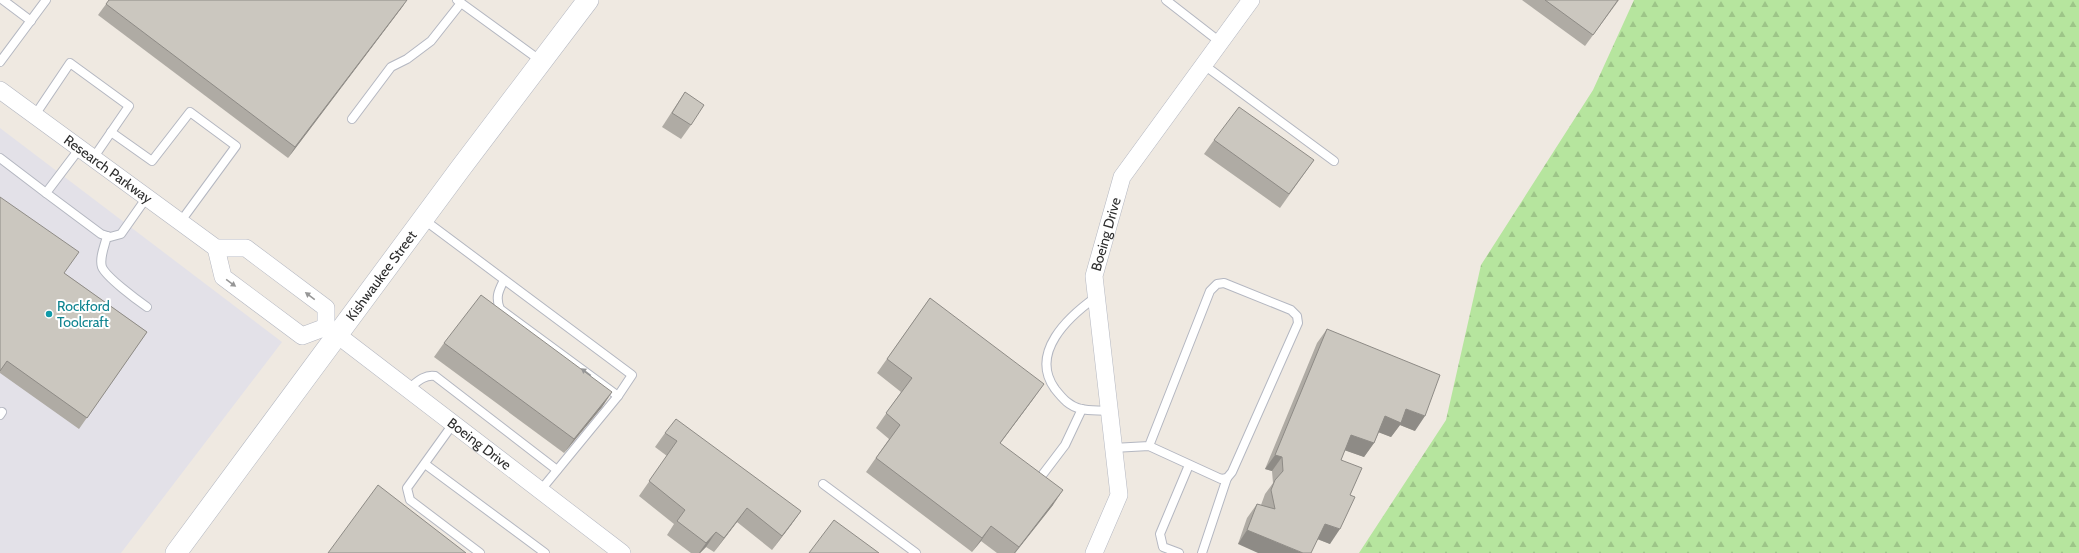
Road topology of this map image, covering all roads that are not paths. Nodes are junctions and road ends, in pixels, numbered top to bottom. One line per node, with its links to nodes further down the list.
1 (3, 0): 7 (lane)
2 (46, 0): 7 (lane)
3 (588, 0): 10 (street, Kishwaukee Street)
4 (1166, 0): 8 (lane)
5 (1251, 0): 8 (street, Boeing Drive)
6 (459, 2): 10 (lane); 14 (lane)
7 (31, 21): 9 (lane)
8 (1220, 42): 11 (street, Boeing Drive)
9 (0, 62)
10 (542, 62): 21 (street, Kishwaukee Street)
11 (1204, 65): 18 (lane); 26 (street, Boeing Drive)
12 (0, 90): 13 (street, Research Parkway)
13 (35, 115): 15 (lane); 16 (street, Research Parkway)
14 (352, 119)
15 (111, 132): 16 (lane); 22 (lane)
16 (87, 153): 19 (lane); 20 (street, Research Parkway)
17 (0, 158): 19 (lane)
18 (1334, 161)
19 (46, 193): 23 (lane)
20 (147, 197): 22 (street, Research Parkway); 23 (lane)
21 (422, 219): 25 (lane); 28 (street, Kishwaukee Street)
22 (181, 221): 24 (street, Research Parkway)
23 (107, 236): 27 (lane)
24 (216, 248): 28 (street, one-way to 24); 28 (street, one-way to 28)
25 (504, 280): 30 (lane, one-way to 25); 30 (lane)
26 (1096, 297): 31 (lane); 32 (street, Boeing Drive)
27 (146, 307)
28 (331, 331): 29 (street, Boeing Drive); 43 (street, Kishwaukee Street)
29 (408, 389): 33 (street, Boeing Drive); 38 (lane)
30 (618, 396): 38 (lane)
31 (1082, 409): 32 (lane); 39 (lane)
32 (1109, 411): 35 (street, Boeing Drive)
33 (453, 424): 36 (lane); 42 (street, Boeing Drive)
34 (1149, 446): 35 (lane); 37 (lane); 40 (lane)
35 (1114, 448): 48 (street, Boeing Drive)
36 (424, 464): 44 (lane); 45 (lane)
37 (1189, 465): 40 (lane); 49 (lane)
38 (558, 470): 42 (lane)
39 (1043, 474)
40 (1227, 478): 50 (lane)
41 (823, 484): 47 (lane)
42 (540, 491): 46 (street, Boeing Drive)
43 (176, 553)
44 (480, 553)
45 (545, 553)
46 (622, 553)
47 (916, 553)
48 (1094, 553)
49 (1179, 553)
50 (1202, 553)

